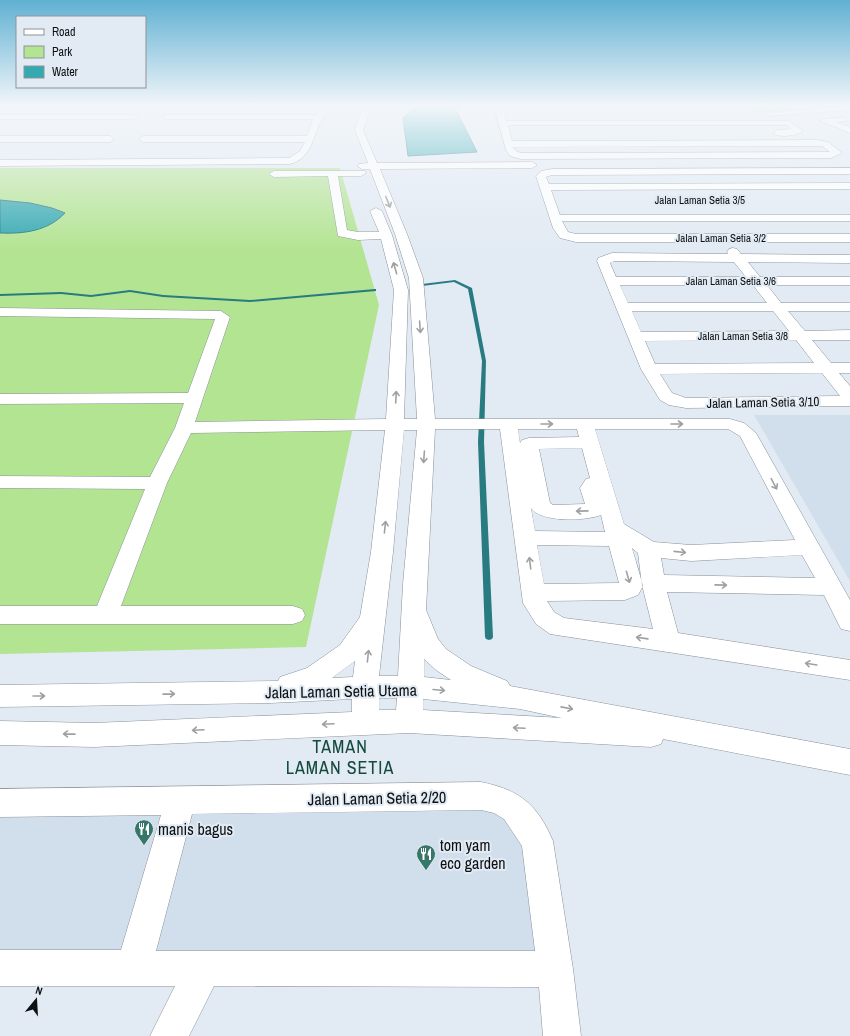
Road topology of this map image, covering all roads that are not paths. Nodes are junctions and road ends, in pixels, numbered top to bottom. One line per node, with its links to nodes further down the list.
1 (302, 154): 8 (street)
2 (361, 154): 10 (street)
3 (364, 154): 10 (street)
4 (514, 154): 6 (street)
5 (833, 154): 7 (street)
6 (665, 155): 7 (street)
7 (750, 155)
8 (0, 163)
9 (850, 163): 10 (street)
10 (366, 165): 14 (street); 25 (street); 47 (street, one-way to 47)
11 (791, 171): 12 (street); 13 (street); 18 (street)
12 (850, 171)
13 (670, 172): 17 (street); 20 (street)
14 (332, 173): 15 (street); 25 (street)
15 (260, 174)
16 (850, 186): 18 (street)
17 (545, 187): 20 (street); 22 (street)
18 (811, 187): 19 (street); 20 (street)
19 (820, 195)
20 (689, 196): 23 (street)
21 (836, 209): 24 (street)
22 (556, 218): 23 (street); 26 (street, Jalan Laman Setia 3/2)
23 (709, 218): 24 (street); 26 (street)
24 (849, 219)
25 (386, 235): 49 (street, one-way to 25)
26 (722, 238): 27 (street, Jalan Laman Setia 3/2); 28 (street)
27 (850, 238)
28 (739, 259): 29 (street); 30 (street); 31 (street)
29 (850, 259)
30 (613, 281): 31 (street, Jalan Laman Setia 3/6); 33 (street)
31 (758, 281): 32 (street, Jalan Laman Setia 3/6); 34 (street)
32 (850, 281)
33 (622, 307): 34 (street); 39 (street)
34 (779, 307): 35 (street); 38 (street)
35 (850, 307)
36 (0, 312): 44 (street)
37 (850, 335): 38 (street, Jalan Laman Setia 3/8)
38 (801, 336): 39 (street, Jalan Laman Setia 3/8); 40 (street)
39 (637, 337): 41 (street)
40 (826, 367): 41 (street); 42 (street); 43 (street)
41 (649, 368): 46 (street, Jalan Laman Setia 3/10)
42 (850, 368)
43 (850, 397)
44 (194, 398): 45 (street); 50 (street)
45 (0, 399)
46 (850, 401)
47 (426, 424): 48 (street); 49 (street); 60 (street, one-way to 60)
48 (501, 424): 51 (street, one-way to 51); 53 (street)
49 (395, 425): 50 (street); 67 (street, one-way to 49)
50 (184, 428): 55 (street)
51 (587, 433): 52 (street); 53 (street); 58 (street, one-way to 58)
52 (600, 474): 53 (street, one-way to 53); 56 (street)
53 (525, 476): 57 (street)
54 (0, 482): 55 (street)
55 (157, 483): 66 (street)
56 (616, 533): 57 (street); 59 (street); 63 (street, one-way to 63)
57 (526, 538): 63 (street, one-way to 57)
58 (808, 547): 59 (street, one-way to 58); 62 (street)
59 (649, 549): 61 (street)
60 (415, 584): 72 (street); 75 (street)
61 (654, 585): 62 (street, one-way to 62); 69 (street)
62 (831, 587): 68 (street)
63 (533, 593): 69 (street, one-way to 63)
64 (293, 615): 66 (street)
65 (0, 616): 66 (street)
66 (105, 616)
67 (372, 620): 71 (street, one-way to 67); 73 (street)
68 (850, 622)
69 (668, 641): 70 (street, one-way to 69)
70 (850, 670)
71 (365, 687): 72 (street, Jalan Laman Setia Utama); 73 (street, Jalan Laman Setia Utama); 77 (street)
72 (410, 687): 75 (street, Jalan Laman Setia Utama, one-way to 75); 76 (street)
73 (270, 692): 74 (street, Jalan Laman Setia Utama, one-way to 73)
74 (0, 696)
75 (520, 698): 79 (street, Jalan Laman Setia Utama, one-way to 79)
76 (409, 721): 77 (street, Jalan Laman Setia Utama); 79 (street, Jalan Laman Setia Utama, one-way to 76)
77 (366, 722): 78 (street, Jalan Laman Setia Utama, one-way to 78)
78 (0, 733)
79 (725, 740): 80 (street, Jalan Laman Setia Utama)
80 (850, 762)
81 (180, 800): 82 (street, Jalan Laman Setia 2/20); 84 (street); 86 (street, Jalan Laman Setia 2/20)
82 (0, 803)
83 (0, 968): 84 (street)
84 (134, 968): 85 (street)
85 (204, 968): 86 (street); 87 (street)
86 (555, 969): 88 (street, Jalan Laman Setia 2/20)
87 (169, 1036)
88 (562, 1036)

